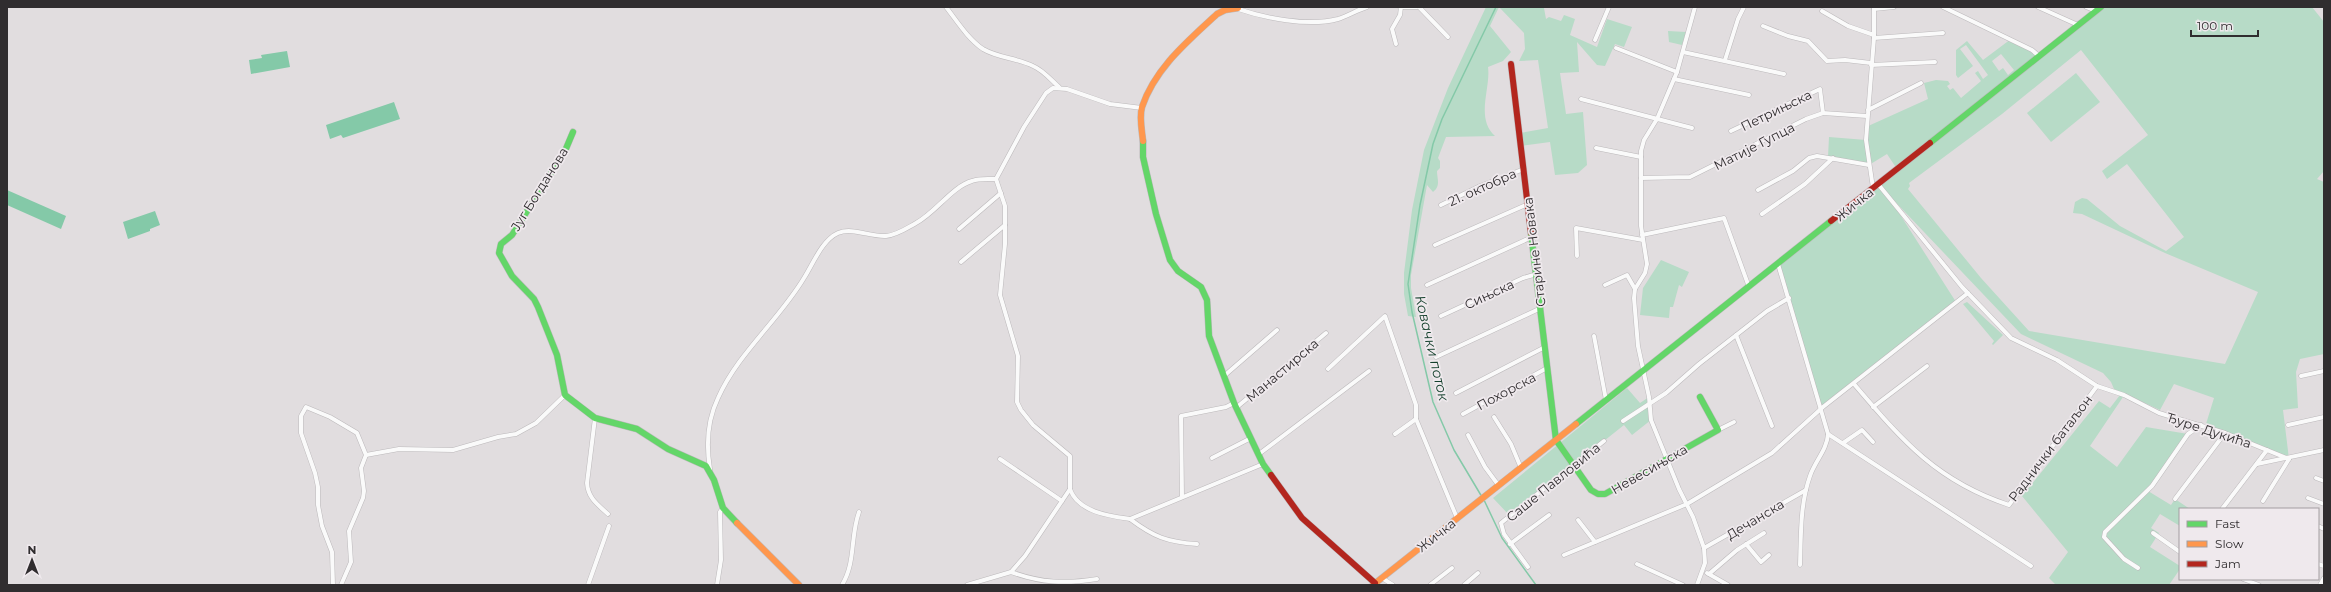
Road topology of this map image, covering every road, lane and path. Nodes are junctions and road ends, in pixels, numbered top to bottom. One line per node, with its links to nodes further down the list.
1 (946, 7): 34 (street)
2 (1366, 7): 12 (street)
3 (1400, 7): 4 (street); 22 (street)
4 (1418, 7): 19 (street)
5 (1609, 7): 21 (street)
6 (1695, 7): 24 (street)
7 (1744, 7): 26 (street)
8 (1894, 7): 13 (street)
9 (1943, 7): 25 (street)
10 (2038, 7): 16 (street)
11 (2086, 7): 14 (street)
12 (1236, 8): 37 (street)
13 (1874, 8): 20 (street)
14 (2099, 9): 16 (street, Жичка)
15 (1822, 11): 20 (street)
16 (2078, 25): 25 (street, Жичка)
17 (1764, 26): 29 (street)
18 (1943, 33): 20 (street)
19 (1448, 37)
20 (1874, 37): 29 (street)
21 (1595, 40)
22 (1396, 44)
23 (1616, 48): 30 (street)
24 (1682, 52): 26 (street); 30 (street)
25 (2039, 56): 52 (street, Жичка)
26 (1725, 60): 31 (street)
27 (1935, 62): 29 (street)
28 (1511, 64): 49 (street, Старине Новака)
29 (1871, 64): 38 (street)
30 (1677, 72): 32 (street)
31 (1784, 74)
32 (1674, 79): 35 (street); 41 (street)
33 (1921, 83): 38 (street)
34 (1059, 87): 37 (street); 51 (street)
35 (1749, 95)
36 (1581, 99): 41 (street)
37 (1142, 108): 88 (street)
38 (1868, 110): 40 (street)
39 (1823, 114): 40 (street, Матије Гупца); 44 (street, Петрињска); 50 (street, Матије Гупца)
40 (1867, 116): 48 (street)
41 (1657, 119): 42 (street); 46 (street)
42 (1692, 128)
43 (572, 132): 93 (street, Југ Богданова)
44 (1731, 132)
45 (1596, 148): 46 (street)
46 (1641, 157): 50 (street)
47 (1833, 158): 48 (street); 53 (street); 57 (street)
48 (1869, 165): 52 (street)
49 (1524, 169): 55 (street, Старине Новака); 56 (street, 21. октобра)
50 (1641, 178): 60 (street)
51 (996, 179): 54 (street); 132 (street)
52 (1876, 186): 66 (street, Жичка); 72 (street, Ђуре Дукића)
53 (1758, 190)
54 (1001, 193): 58 (street); 59 (street)
55 (1528, 204): 61 (street, Старине Новака); 63 (street)
56 (1440, 205)
57 (1762, 214)
58 (1006, 226): 65 (street); 136 (street)
59 (959, 229)
60 (1642, 235): 62 (street); 70 (street)
61 (1533, 237): 67 (street, Старине Новака); 68 (street)
62 (1643, 240): 64 (street); 71 (street)
63 (1435, 245)
64 (1577, 256)
65 (961, 262)
66 (1778, 264): 70 (street, Жичка); 73 (street)
67 (1537, 274): 74 (street, Старине Новака); 75 (street, Сињска)
68 (1427, 285)
69 (1605, 285): 71 (street)
70 (1749, 287): 85 (street, Жичка)
71 (1635, 289): 85 (street)
72 (1968, 293): 90 (street); 91 (street, Ђуре Дукића)
73 (1789, 298): 78 (street); 99 (street)
74 (1541, 308): 80 (street, Старине Новака); 81 (street)
75 (1440, 316)
76 (1277, 330): 88 (street)
77 (1326, 333): 96 (street, Манастирска)
78 (1736, 335): 97 (street); 109 (street)
79 (1594, 336): 95 (street)
80 (1545, 347): 83 (street, Старине Новака); 92 (street)
81 (1436, 357)
82 (1927, 366): 98 (street)
83 (1547, 368): 100 (street, Похорска); 116 (street, Старине Новака)
84 (1328, 370): 104 (street)
85 (1643, 371): 95 (street, Жичка); 97 (street)
86 (2324, 371): 89 (street)
87 (1369, 372): 122 (street)
88 (1224, 376): 96 (street)
89 (2301, 376)
90 (1854, 384): 98 (street, Раднички батаљон); 99 (street)
91 (2097, 386): 98 (street, Раднички батаљон); 107 (street, Ђуре Дукића)
92 (1456, 393)
93 (565, 395): 103 (street); 123 (street)
94 (1700, 397): 110 (street)
95 (1606, 400): 116 (street, Жичка)
96 (1236, 405): 115 (street); 138 (street)
97 (1649, 405): 105 (street); 124 (street)
98 (1873, 407)
99 (1820, 410): 113 (street); 143 (street)
100 (1463, 414)
101 (1494, 417): 131 (street)
102 (2324, 417): 108 (street)
103 (595, 418): 132 (street); 148 (street)
104 (1416, 419): 112 (street); 150 (street)
105 (1623, 421)
106 (1734, 422): 110 (street, Невесињска)
107 (2202, 425): 111 (street, Ђуре Дукића); 169 (street)
108 (2288, 425)
109 (1772, 426)
110 (1718, 430): 124 (street, Невесињска)
111 (2225, 433): 120 (street, Ђуре Дукића); 140 (street)
112 (1395, 434)
113 (1828, 434): 119 (street); 137 (street)
114 (1468, 435): 135 (street)
115 (1251, 438): 122 (street); 125 (street)
116 (1556, 440): 129 (street, Невесињска); 131 (street, Жичка)
117 (1604, 441): 129 (street, Саше Павловића)
118 (1873, 442): 119 (street)
119 (1843, 443): 166 (street)
120 (2268, 450): 126 (street, Ђуре Дукића); 130 (street)
121 (2324, 450): 126 (street)
122 (1259, 454): 128 (street)
123 (366, 455): 179 (street); 180 (street)
124 (1666, 457): 129 (street, Невесињска); 143 (street)
125 (1212, 458)
126 (2289, 459): 130 (street); 142 (street)
127 (1000, 460): 141 (street)
128 (1263, 464): 138 (street); 178 (street)
129 (1573, 464): 158 (street, Саше Павловића)
130 (2256, 464): 146 (street)
131 (1521, 468): 135 (street, Жичка)
132 (710, 469): 145 (street)
133 (2316, 478): 134 (street)
134 (2324, 481)
135 (1498, 486): 150 (street, Жичка)
136 (1070, 489): 141 (street); 151 (street)
137 (1806, 490): 160 (street, Дечанска); 165 (street)
138 (1182, 497): 151 (street)
139 (2308, 498): 144 (street)
140 (2175, 499)
141 (1062, 501): 171 (street)
142 (2263, 501)
143 (1687, 504): 156 (street); 160 (street)
144 (2324, 504)
145 (724, 508): 182 (street); 183 (street)
146 (2223, 508)
147 (859, 512): 184 (street)
148 (608, 514)
149 (1549, 515): 158 (street, Саше Павловића)
150 (1457, 518): 174 (street, Жичка)
151 (1130, 519): 157 (street)
152 (1578, 520): 156 (street)
153 (609, 526): 181 (street)
154 (2154, 532): 161 (street)
155 (1764, 533): 159 (street)
156 (1595, 542): 162 (street)
157 (1197, 544)
158 (1510, 544): 167 (street, Саше Павловића)
159 (1746, 544): 163 (street); 173 (street)
160 (1704, 548): 170 (street)
161 (2179, 551)
162 (1564, 554)
163 (1769, 555)
164 (1637, 564): 189 (street)
165 (1800, 565)
166 (2031, 566)
167 (1528, 567)
168 (1452, 568): 187 (street)
169 (2138, 568)
170 (1703, 571): 173 (street); 190 (street)
171 (1011, 572): 176 (street); 185 (street)
172 (1478, 573): 188 (street)
173 (1709, 574): 191 (street)
174 (1382, 578): 178 (street, Жичка); 186 (street)
175 (2324, 578): 193 (street)
176 (1096, 579)
177 (2246, 580): 192 (street)
178 (1374, 584)
179 (333, 585)
180 (341, 585)
181 (588, 585)
182 (717, 585)
183 (799, 585)
184 (842, 585)
185 (967, 585)
186 (1392, 585)
187 (1430, 585)
188 (1464, 585)
189 (1683, 585)
190 (1697, 585)
191 (1728, 585)
192 (2259, 585)
193 (2320, 585)

